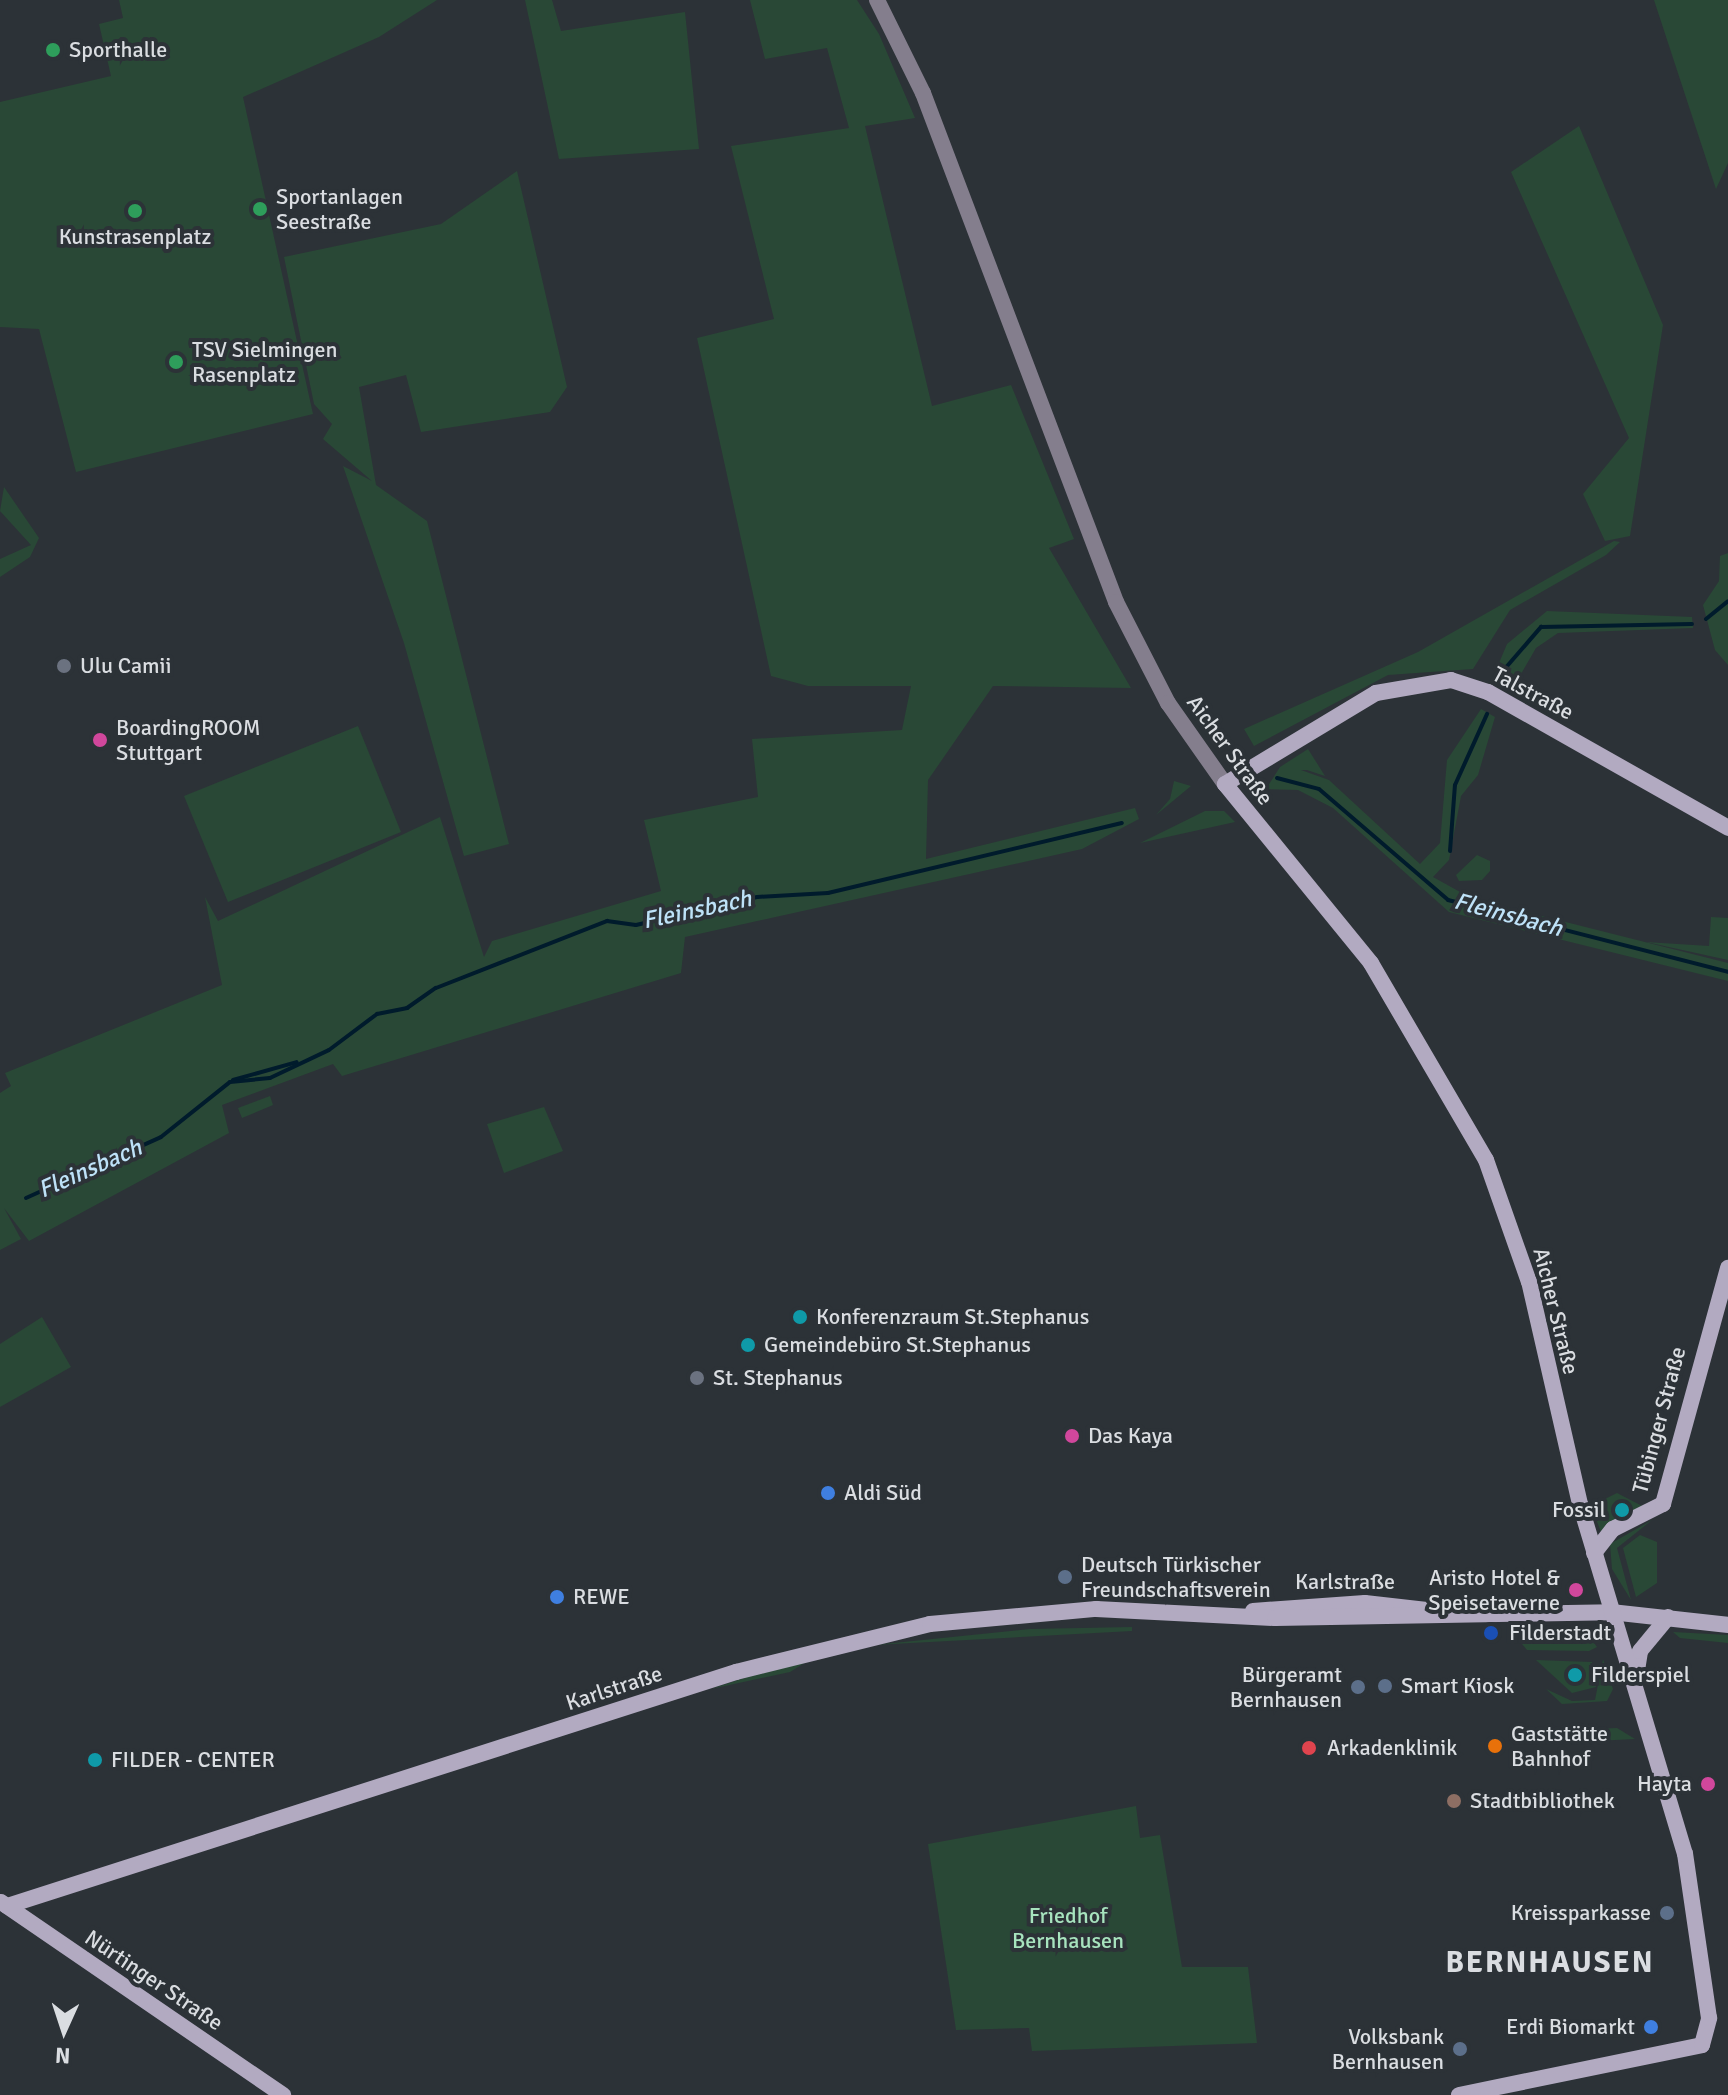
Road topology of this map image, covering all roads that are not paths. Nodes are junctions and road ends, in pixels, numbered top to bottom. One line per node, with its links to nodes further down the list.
1 (877, 0): 2 (street, Aicher Straße)
2 (1225, 784): 3 (main road, Talstraße); 5 (main road, Aicher Straße)
3 (1728, 828)
4 (1728, 1268): 5 (main road, Tübinger Straße)
5 (1594, 1553): 6 (main road, Aicher Straße)
6 (1611, 1612): 7 (main road, Karlstraße); 9 (main road, Aicher Straße); 10 (main road, Karlstraße)
7 (1668, 1617): 8 (main road, Karlstraße); 9 (main road)
8 (1728, 1625)
9 (1635, 1688): 12 (main road, Aicher Straße)
10 (4, 1904): 11 (main road, Nürtinger Straße)
11 (283, 2095)
12 (1459, 2095)

